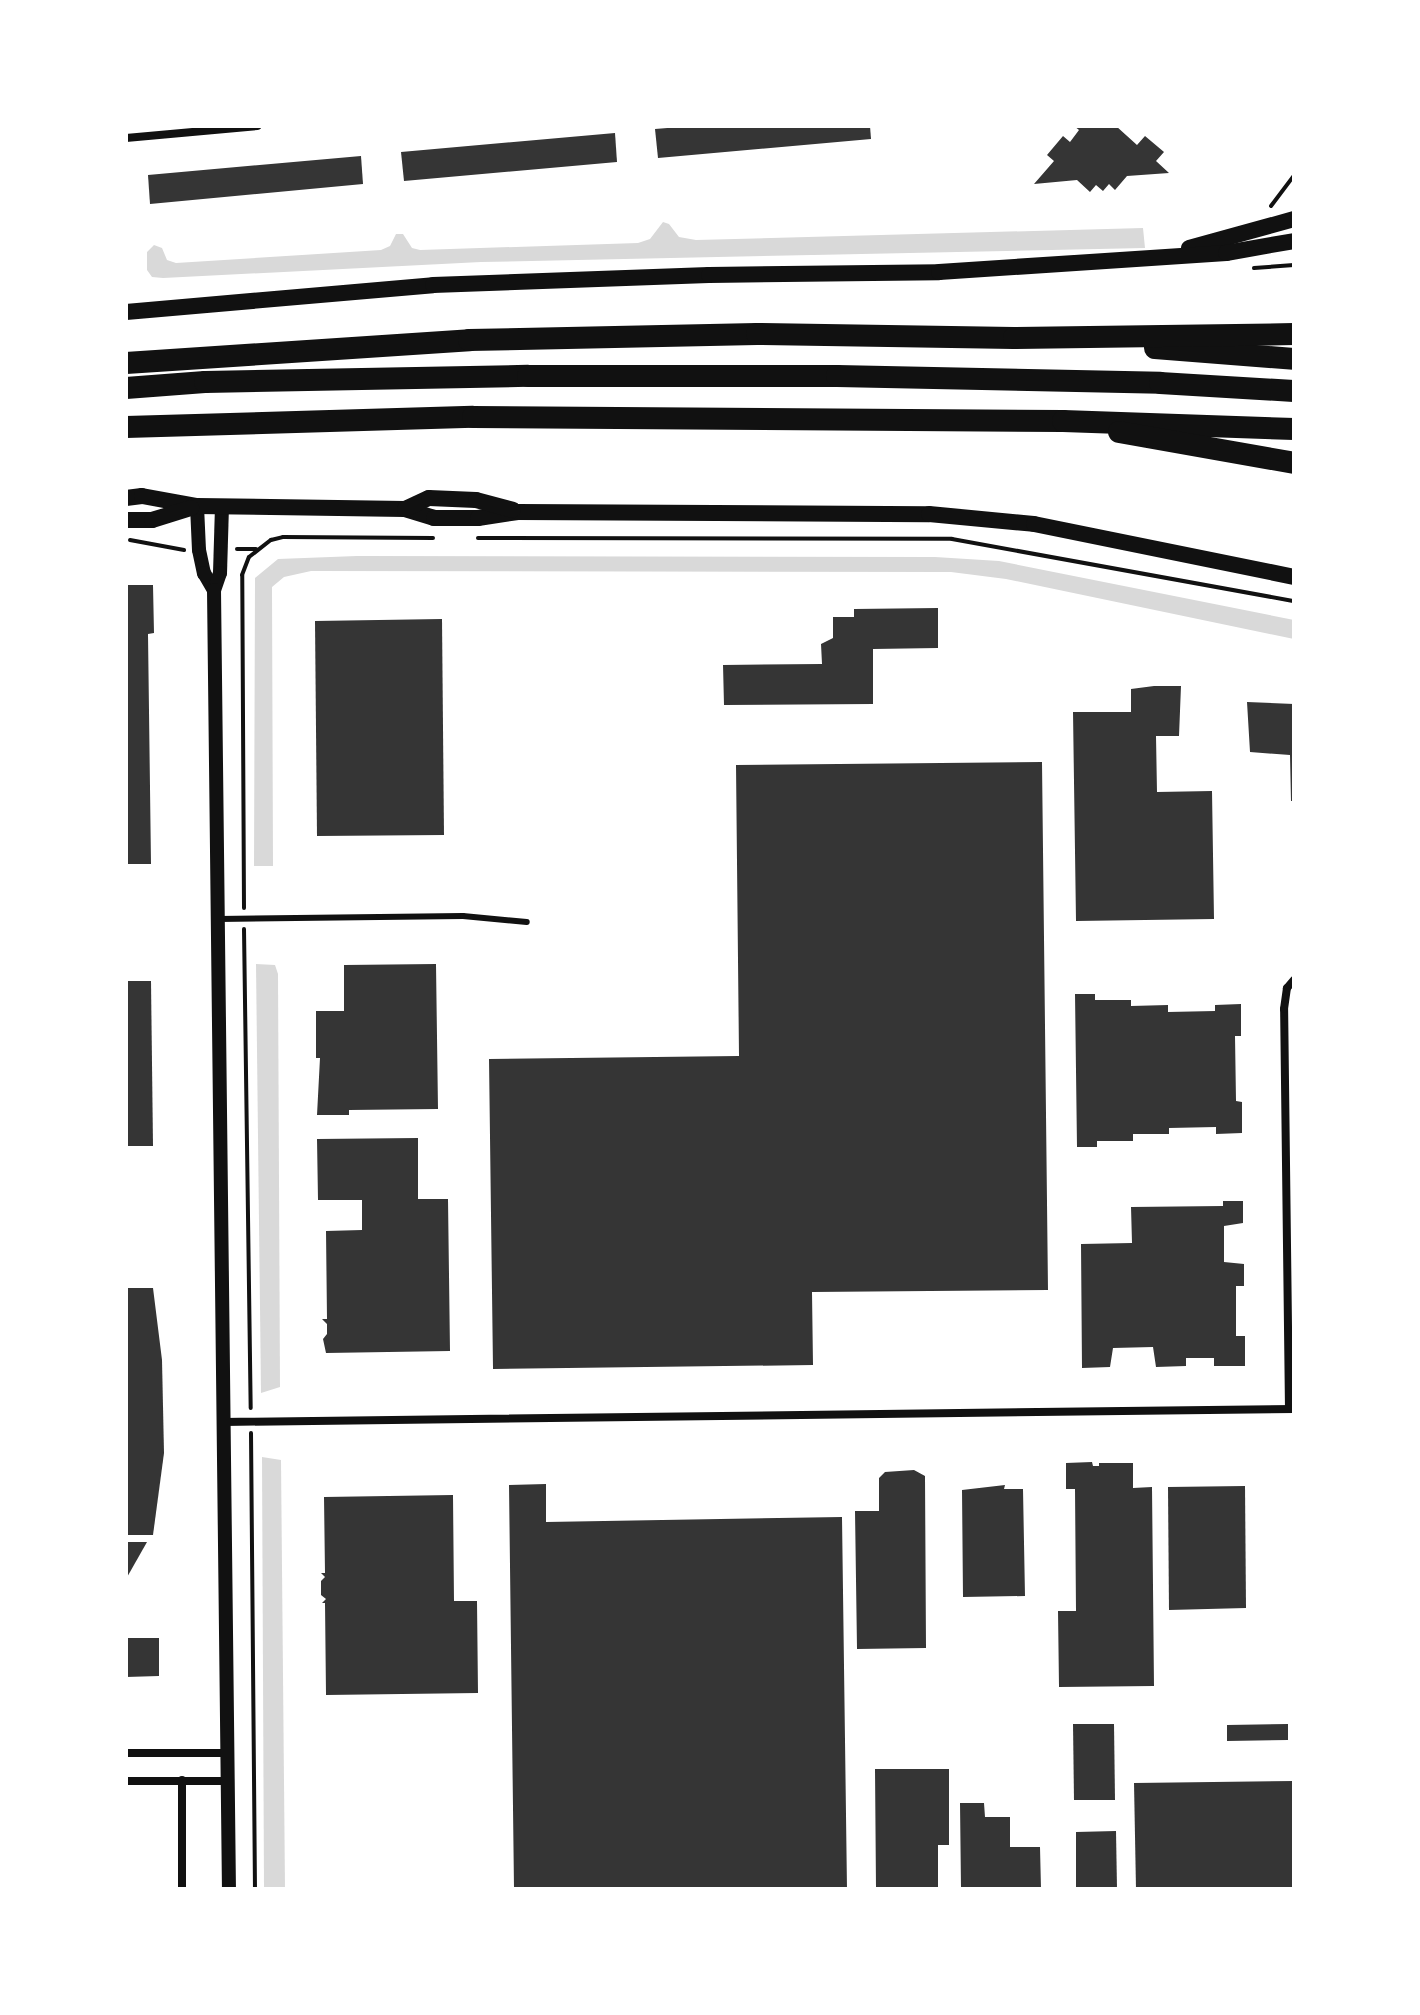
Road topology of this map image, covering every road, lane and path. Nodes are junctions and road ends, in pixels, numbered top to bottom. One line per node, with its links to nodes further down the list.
1 (257, 126): 2 (street)
2 (126, 138)
3 (1294, 176): 5 (path)
4 (1294, 186): 5 (path)
5 (1286, 188): 6 (path)
6 (1278, 198)
7 (1294, 219): 9 (main road)
8 (1294, 241): 9 (main road)
9 (1157, 256): 10 (main road)
10 (126, 312)
11 (1294, 334): 12 (highway)
12 (1014, 338): 13 (highway); 14 (highway)
13 (1294, 359)
14 (126, 363)
15 (126, 388): 16 (highway)
16 (1294, 391)
17 (1063, 421): 18 (highway); 19 (highway); 20 (highway)
18 (126, 427)
19 (1294, 429)
20 (1294, 463)
21 (126, 498): 22 (main road)
22 (197, 506): 23 (main road); 24 (main road); 28 (street)
23 (222, 506): 27 (main road); 28 (street)
24 (126, 520)
25 (442, 538): 31 (path)
26 (474, 538): 29 (path)
27 (1294, 577)
28 (214, 590): 30 (street)
29 (1294, 601)
30 (218, 919): 31 (lane); 35 (street)
31 (244, 919): 32 (lane); 36 (path)
32 (527, 922)
33 (1294, 980): 34 (street)
34 (1291, 1409): 36 (street)
35 (224, 1422): 36 (street); 38 (street)
36 (251, 1422): 44 (path)
37 (126, 1753): 38 (street)
38 (227, 1753): 41 (street)
39 (182, 1780): 40 (street); 41 (street); 42 (street)
40 (126, 1781)
41 (228, 1781): 43 (street)
42 (182, 1889)
43 (229, 1889)
44 (255, 1889)

